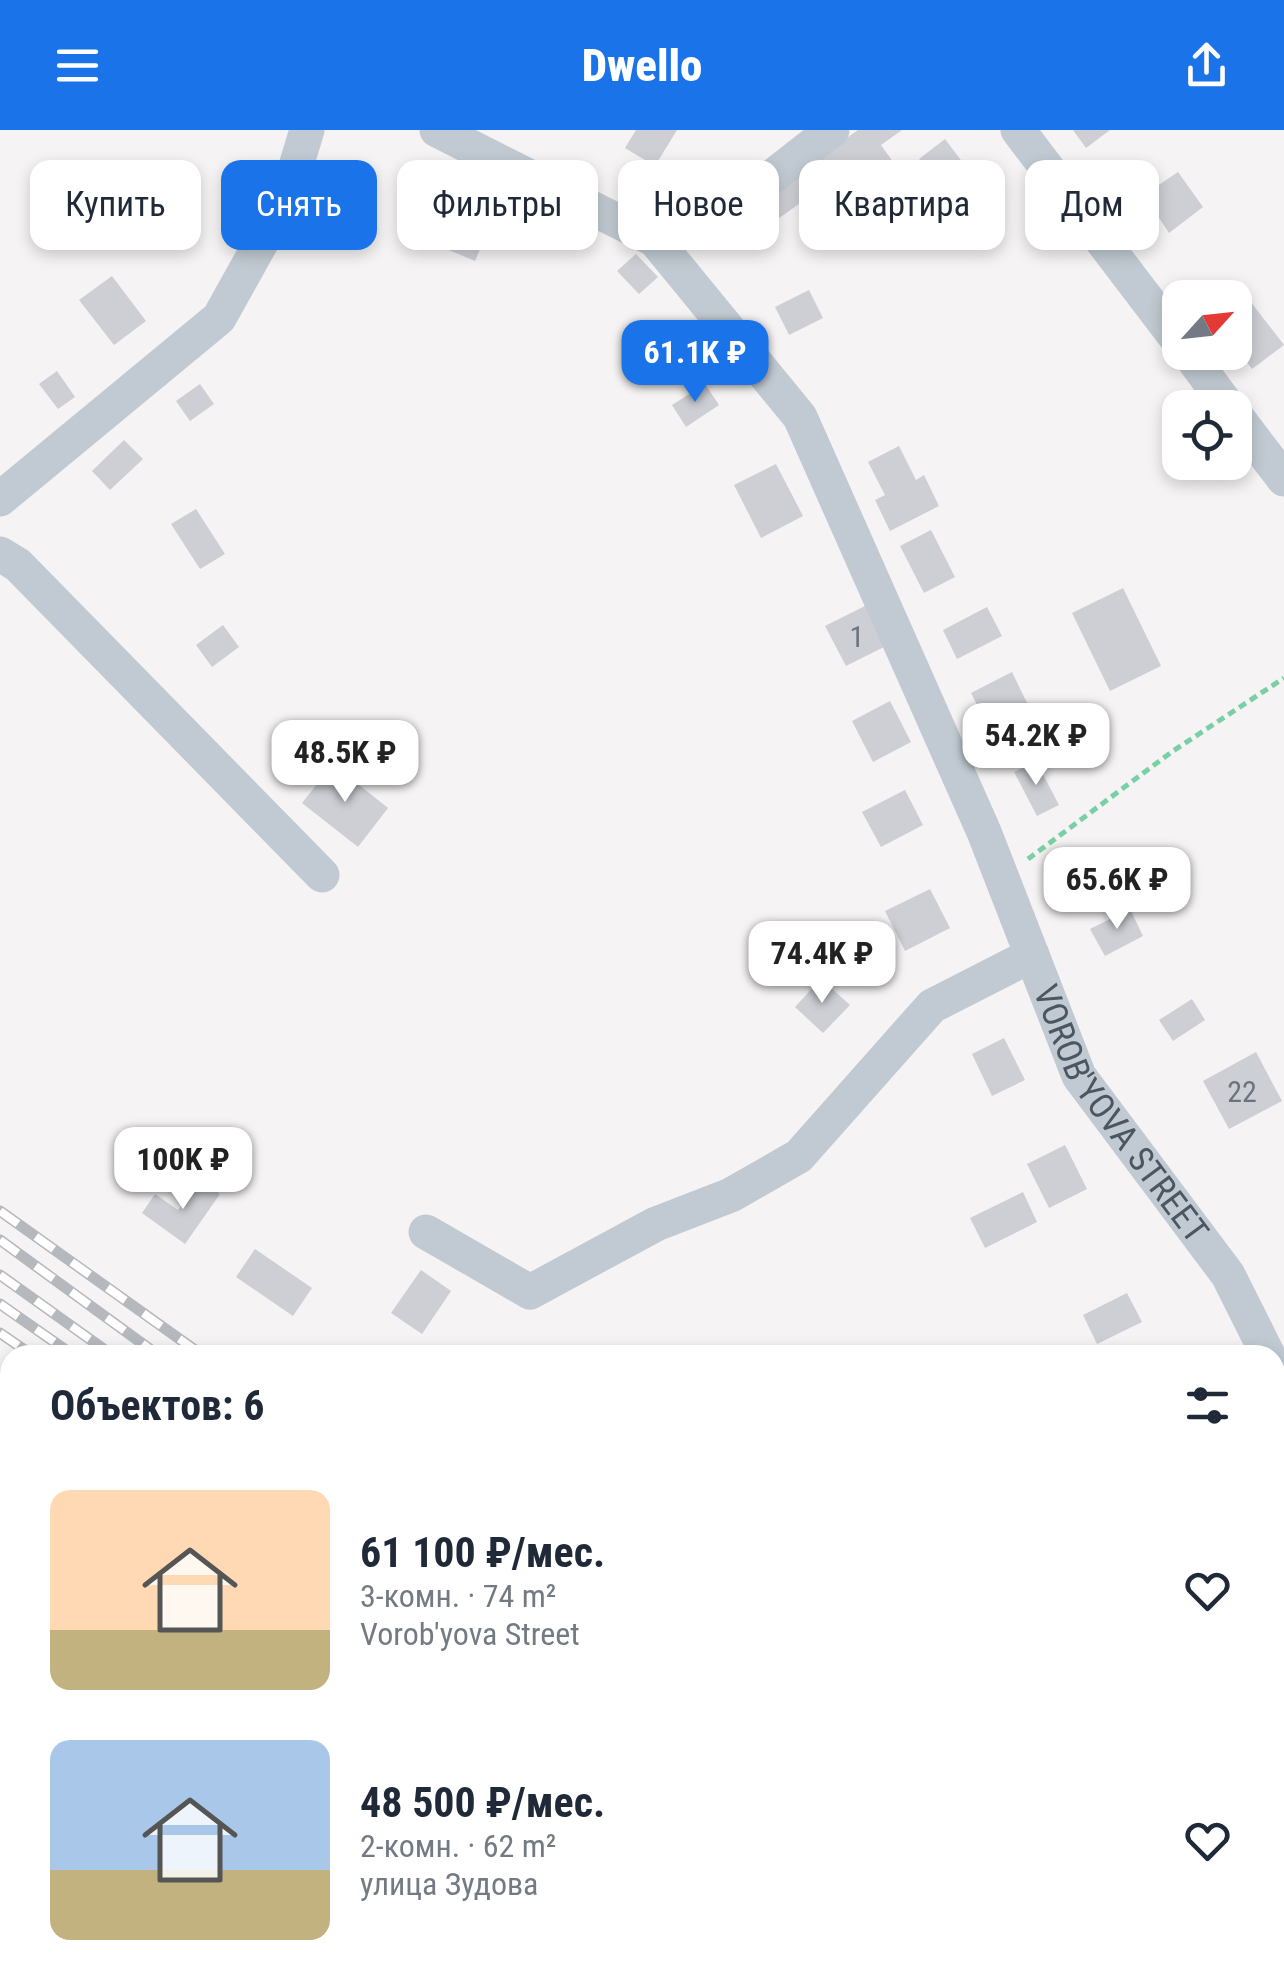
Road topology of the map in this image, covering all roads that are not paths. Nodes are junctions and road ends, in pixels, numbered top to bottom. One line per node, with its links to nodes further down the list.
1 (307, 130): 11 (street)
2 (437, 130): 6 (street, VOROB'YOVA STREET)
3 (832, 130): 5 (street)
4 (1018, 130): 8 (street)
5 (779, 171)
6 (618, 221)
7 (663, 250): 14 (street, VOROB'YOVA STREET)
8 (1162, 318)
9 (1252, 437): 10 (street)
10 (1284, 479)
11 (0, 499)
12 (0, 554): 13 (street)
13 (322, 875)
14 (1032, 956): 15 (street); 16 (street, VOROB'YOVA STREET)
15 (426, 1232)
16 (1263, 1345)

